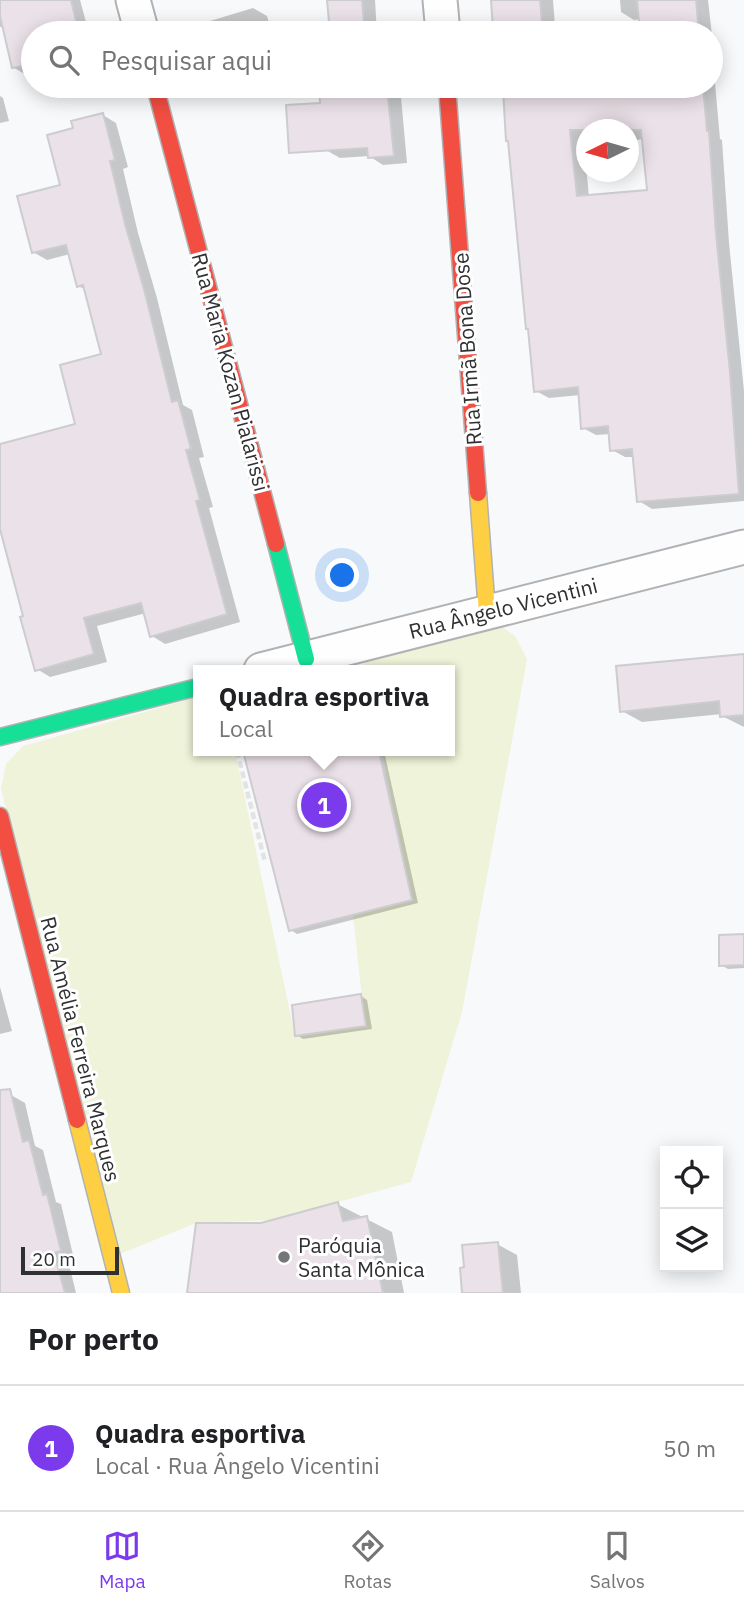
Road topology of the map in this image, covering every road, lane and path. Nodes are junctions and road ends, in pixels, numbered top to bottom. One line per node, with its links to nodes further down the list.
1 (133, 0): 3 (street)
2 (440, 0): 4 (street)
3 (139, 21)
4 (442, 21)
5 (158, 98): 9 (street, Rua Maria Kozan Pialarissi)
6 (448, 98): 8 (street, Rua Irmã Bona Dose)
7 (744, 547): 8 (street, Rua Ângelo Vicentini)
8 (487, 612): 9 (street, Rua Ângelo Vicentini)
9 (306, 659): 10 (street, Rua Ângelo Vicentini)
10 (281, 665)
11 (193, 688): 12 (street)
12 (0, 737)
13 (238, 756): 15 (path)
14 (0, 816): 16 (street, Rua Amélia Ferreira Marques)
15 (265, 862)
16 (121, 1293)

